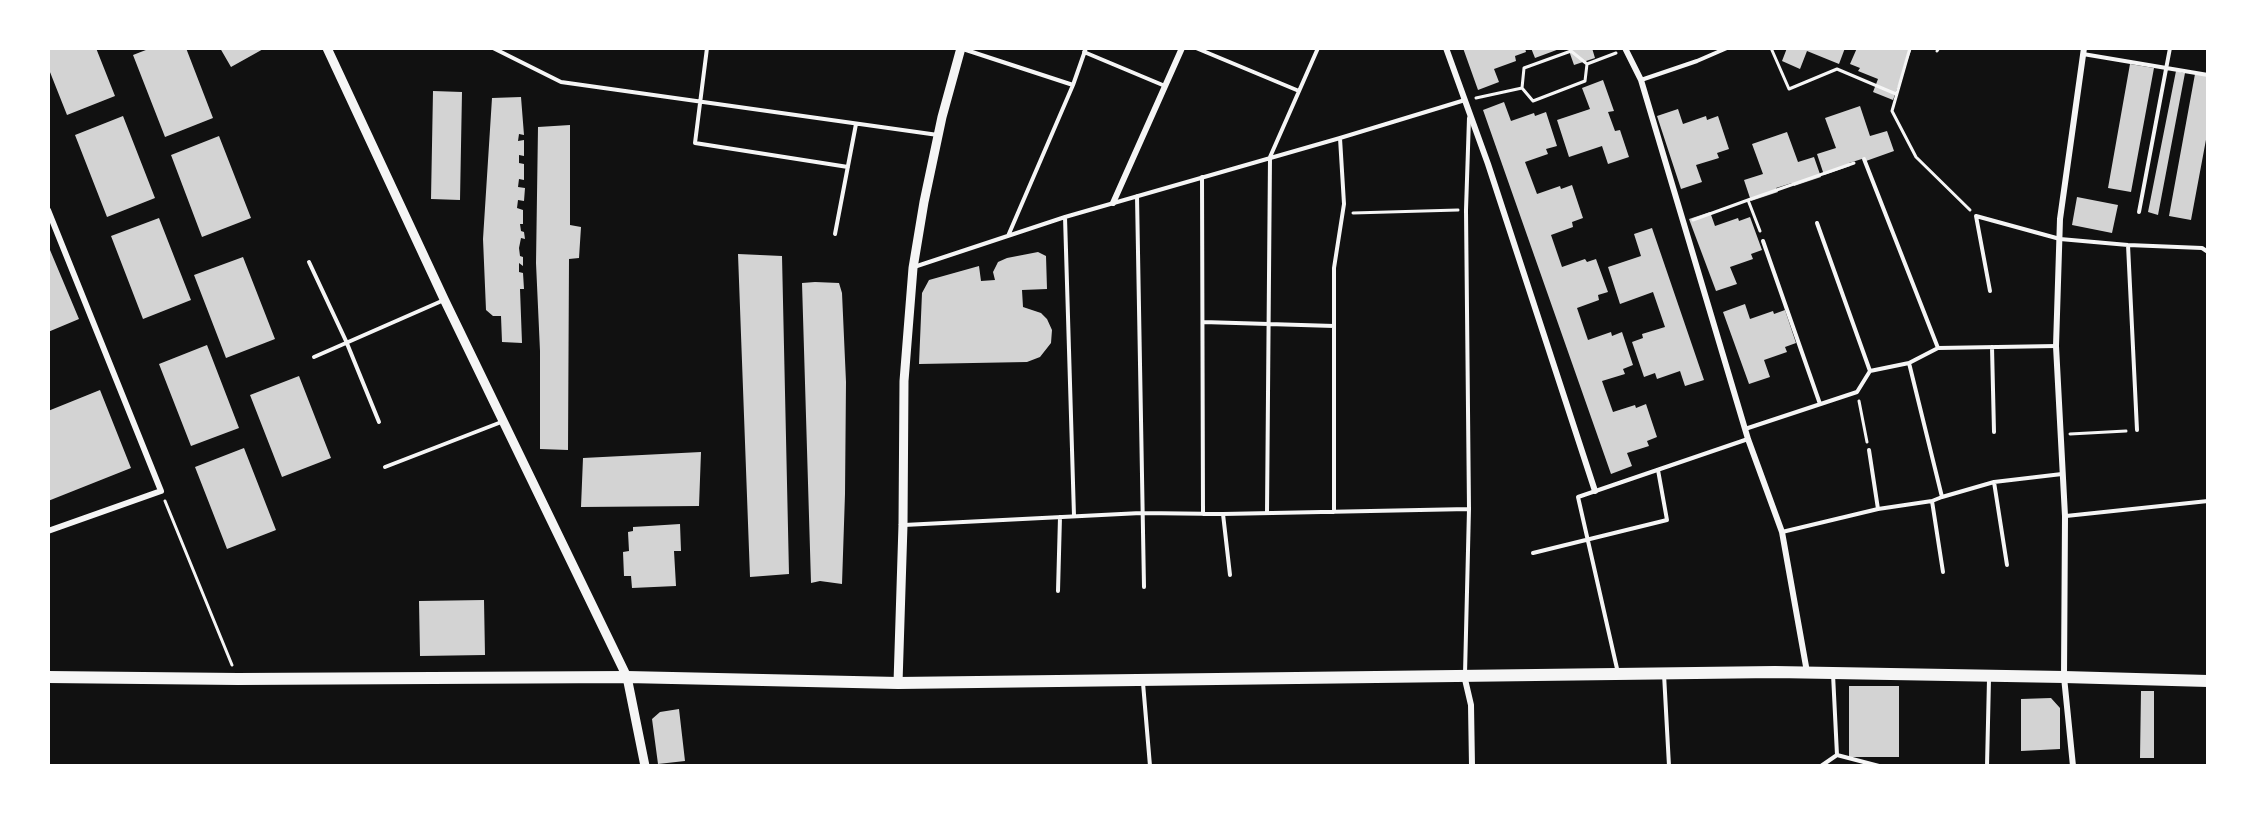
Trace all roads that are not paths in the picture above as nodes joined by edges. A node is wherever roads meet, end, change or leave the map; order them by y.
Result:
1 (327, 48) edge
2 (493, 48) edge
3 (707, 48) edge
4 (960, 48) edge
5 (1182, 48) edge
6 (1196, 48) edge
7 (1318, 48) edge
8 (1446, 48) edge
9 (1625, 48) edge
10 (1727, 48) edge
11 (2170, 48) edge
12 (1085, 50) edge
13 (2083, 51) edge
14 (2166, 69) junction
15 (2208, 75) edge
16 (1641, 80) junction
17 (1073, 85) junction
18 (1165, 86) junction
19 (1299, 91) junction
20 (1465, 100) junction
21 (700, 102) junction
22 (1470, 113) junction
23 (856, 124) junction
24 (939, 135) junction
25 (1340, 138) junction
26 (1270, 157) junction
27 (1864, 159) road end
28 (848, 167) junction
29 (1202, 177) junction
30 (1137, 196) junction
31 (1113, 203) junction
32 (48, 210) edge
33 (2139, 212) dead end
34 (1065, 217) junction
35 (1816, 223) dead end
36 (835, 234) dead end
37 (1008, 236) junction
38 (2060, 239) junction
39 (1763, 241) road end
40 (2128, 245) junction
41 (2208, 252) edge
42 (309, 262) dead end
43 (913, 267) junction
44 (1990, 291) dead end
45 (444, 299) junction
46 (1203, 322) junction
47 (1268, 323) junction
48 (1334, 327) junction
49 (346, 341) junction
50 (2056, 346) junction
51 (1992, 347) junction
52 (1938, 348) junction
53 (314, 357) dead end
54 (1909, 363) junction
55 (1870, 371) junction
56 (1820, 404) junction
57 (504, 421) junction
58 (379, 422) dead end
59 (1745, 429) junction
60 (2137, 430) road end
61 (1994, 432) dead end
62 (1748, 439) junction
63 (1869, 450) road end
64 (385, 467) dead end
65 (1658, 470) junction
66 (2062, 474) junction
67 (1994, 483) junction
68 (1595, 491) junction
69 (1942, 496) junction
70 (1932, 501) junction
71 (2208, 501) edge
72 (1470, 509) junction
73 (1878, 509) junction
74 (1334, 512) junction
75 (1141, 513) junction
76 (1266, 513) junction
77 (1203, 514) junction
78 (1223, 514) junction
79 (1074, 516) junction
80 (2065, 516) junction
81 (1060, 517) junction
82 (903, 525) junction
83 (48, 531) edge
84 (1782, 532) junction
85 (1589, 538) junction
86 (1533, 553) dead end
87 (2007, 565) dead end
88 (1944, 572) dead end
89 (1230, 575) dead end
90 (1144, 587) dead end
91 (1058, 591) dead end
92 (1808, 673) junction
93 (1833, 673) junction
94 (1618, 674) junction
95 (1664, 674) junction
96 (1464, 675) junction
97 (1989, 676) junction
98 (2064, 676) junction
99 (48, 677) edge
100 (627, 677) junction
101 (1143, 681) junction
102 (2208, 681) edge
103 (898, 682) junction
104 (1837, 755) junction
105 (645, 766) edge
106 (1149, 766) edge
107 (1472, 766) edge
108 (1669, 766) edge
109 (1821, 766) edge
110 (1879, 766) edge
111 (1987, 766) edge
112 (2073, 766) edge

1 - 45 street
2 - 21 lane
3 - 21 lane
4 - 17 lane
4 - 24 street
5 - 18 street
6 - 19 lane
7 - 19 lane
8 - 20 street
9 - 16 street
10 - 16 lane
11 - 14 lane
12 - 17 lane
12 - 18 lane
13 - 14 lane
13 - 38 street
14 - 15 lane
14 - 33 lane
16 - 59 street
17 - 37 lane
18 - 31 street
19 - 26 lane
20 - 22 street
20 - 25 lane
21 - 23 lane
21 - 28 lane
22 - 68 street
22 - 72 lane
23 - 24 lane
23 - 28 lane
24 - 43 street
25 - 26 lane
25 - 48 lane
26 - 29 lane
26 - 47 lane
27 - 52 lane
28 - 36 lane
29 - 30 lane
29 - 46 lane
30 - 31 lane
30 - 75 lane
31 - 34 lane
32 - 83 street
34 - 37 lane
34 - 79 lane
35 - 55 lane
37 - 43 lane
38 - 40 lane
38 - 44 lane
38 - 50 street
39 - 56 lane
40 - 41 lane
40 - 60 lane
42 - 49 lane
43 - 82 street
45 - 49 lane
45 - 57 street
46 - 47 lane
46 - 77 lane
47 - 48 lane
47 - 76 lane
48 - 74 lane
49 - 53 lane
49 - 58 lane
50 - 51 lane
50 - 66 street
51 - 52 lane
51 - 61 lane
52 - 54 lane
54 - 55 lane
54 - 69 lane
55 - 56 lane
56 - 59 lane
57 - 64 lane
57 - 100 street
59 - 62 street
62 - 65 lane
62 - 84 street
63 - 73 lane
65 - 68 lane
65 - 85 lane
66 - 67 lane
66 - 80 street
67 - 69 lane
67 - 87 lane
68 - 85 lane
69 - 70 lane
70 - 73 lane
70 - 88 lane
71 - 80 lane
72 - 74 lane
72 - 96 lane
73 - 84 lane
74 - 76 lane
75 - 77 lane
75 - 79 lane
75 - 90 lane
76 - 78 lane
77 - 78 lane
78 - 89 lane
79 - 81 lane
80 - 98 street
81 - 82 lane
81 - 91 lane
82 - 103 street
84 - 92 street
85 - 86 lane
85 - 94 lane
92 - 93 main road
92 - 95 main road
93 - 97 main road
93 - 104 lane
94 - 95 main road
94 - 96 main road
95 - 108 lane
96 - 101 main road
96 - 107 street
97 - 98 main road
97 - 111 lane
98 - 102 main road
98 - 112 street
99 - 100 main road
100 - 103 main road
100 - 105 street
101 - 103 main road
101 - 106 lane
104 - 109 lane
104 - 110 lane

